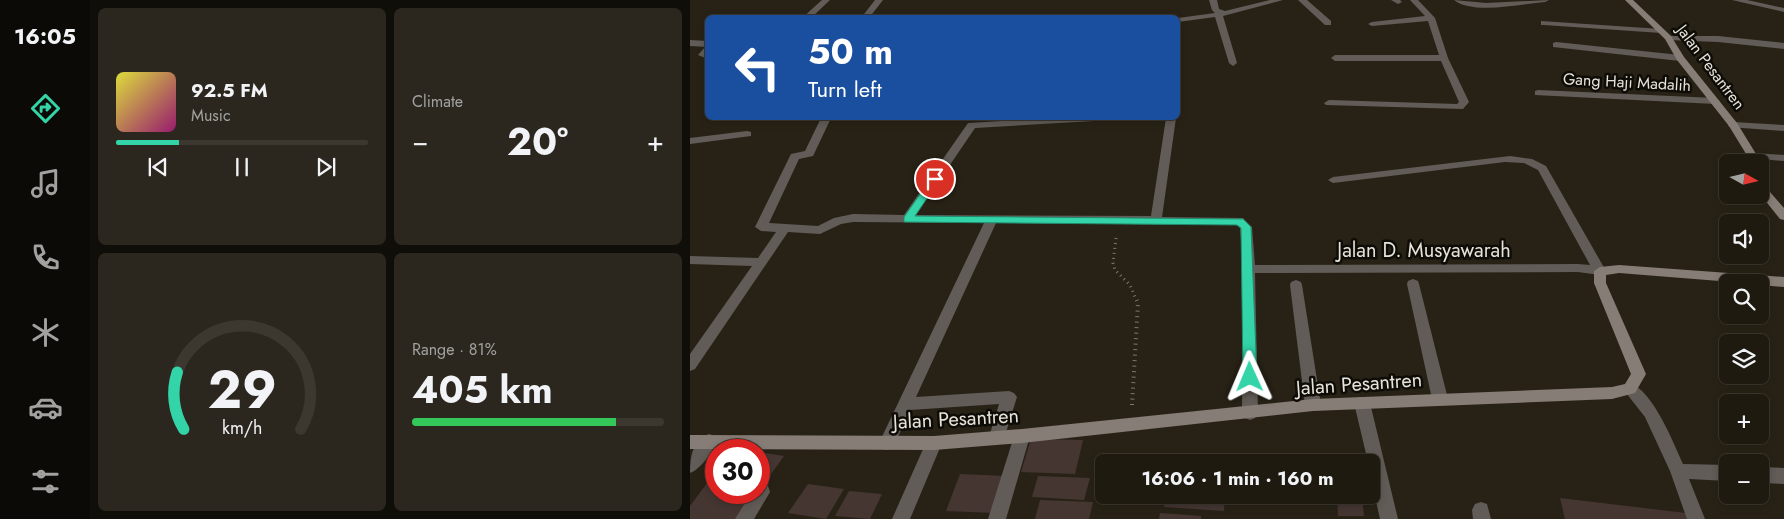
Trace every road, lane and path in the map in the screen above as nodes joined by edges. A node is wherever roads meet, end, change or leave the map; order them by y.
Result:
1 (826, 0) edge
2 (879, 0) edge
3 (1213, 0) edge
4 (1279, 0) edge
5 (1302, 0) edge
6 (1414, 0) edge
7 (1458, 0) edge
8 (1545, 0) edge
9 (1629, 0) edge
10 (1736, 0) edge
11 (1784, 10) edge
12 (1220, 13) junction
13 (809, 15) edge
14 (867, 15) edge
15 (1180, 17) edge
16 (1431, 18) junction
17 (1180, 20) edge
18 (1328, 23) dead end
19 (1544, 23) dead end
20 (1372, 24) dead end
21 (1665, 35) junction
22 (690, 43) edge
23 (705, 44) edge
24 (1556, 46) dead end
25 (1784, 46) edge
26 (1335, 58) dead end
27 (1444, 58) junction
28 (1680, 58) junction
29 (1234, 64) dead end
30 (1538, 93) dead end
31 (1715, 102) junction
32 (1329, 103) dead end
33 (825, 120) edge
34 (1053, 120) edge
35 (1171, 120) edge
36 (1732, 125) junction
37 (1784, 128) edge
38 (747, 134) dead end
39 (690, 142) edge
40 (1751, 154) edge
41 (1769, 158) edge
42 (1784, 158) edge
43 (1333, 180) dead end
44 (1769, 198) edge
45 (1784, 216) edge
46 (907, 219) junction
47 (991, 220) junction
48 (1118, 220) junction
49 (1156, 220) junction
50 (784, 229) junction
51 (690, 260) edge
52 (761, 262) junction
53 (1249, 269) junction
54 (1600, 271) junction
55 (1784, 282) edge
56 (1413, 284) dead end
57 (1296, 285) dead end
58 (690, 365) edge
59 (1630, 389) junction
60 (1440, 399) junction
61 (1362, 403) junction
62 (905, 404) junction
63 (1313, 405) junction
64 (1250, 413) junction
65 (1131, 424) junction
66 (1022, 436) junction
67 (998, 437) junction
68 (705, 441) edge
69 (690, 442) edge
70 (770, 442) edge
71 (887, 443) junction
72 (934, 443) junction
73 (705, 446) edge
74 (690, 466) edge
75 (1678, 471) junction
76 (1719, 473) edge
77 (1769, 475) edge
78 (1784, 476) edge
79 (754, 504) edge
80 (744, 519) edge
81 (901, 519) edge
82 (997, 519) edge
83 (1388, 519) edge
84 (1696, 519) edge

1 - 13 street
2 - 14 street
3 - 12 street
4 - 12 street
5 - 18 street
6 - 16 street
7 - 8 street
9 - 21 street, Jalan Pesantren
10 - 11 street
12 - 15 street
12 - 17 street
12 - 29 street
16 - 20 street
16 - 27 street
19 - 21 street
21 - 25 street
21 - 28 street, Jalan Pesantren
22 - 23 street
24 - 28 street
26 - 27 street
27 - 32 street
28 - 31 street, Jalan Pesantren
30 - 31 street, Gang Haji Madalih
31 - 36 street, Jalan Pesantren
33 - 50 street
34 - 46 street
35 - 49 street
36 - 37 street
36 - 40 street, Jalan Pesantren
38 - 39 street
41 - 42 street
43 - 54 street
44 - 45 street
46 - 47 street
46 - 50 street
47 - 48 street
47 - 62 street
48 - 49 street
48 - 65 path
49 - 53 street
50 - 52 street
51 - 52 street
52 - 58 street
53 - 54 street, Jalan D. Musyawarah
53 - 64 street
54 - 55 street
54 - 59 street
56 - 60 street
57 - 63 street
59 - 60 street, Jalan Pesantren
59 - 75 street
60 - 61 street, Jalan Pesantren
61 - 63 street, Jalan Pesantren
61 - 83 street
62 - 67 street
62 - 71 street
63 - 64 street, Jalan Pesantren
64 - 65 street, Jalan Pesantren
65 - 66 street, Jalan Pesantren
66 - 67 street, Jalan Pesantren
66 - 82 street
67 - 72 street, Jalan Pesantren
68 - 69 street, Jalan Pesantren
70 - 71 street, Jalan Pesantren
71 - 72 street, Jalan Pesantren
72 - 81 street
73 - 74 street
75 - 76 street
75 - 84 street
77 - 78 street
79 - 80 street

